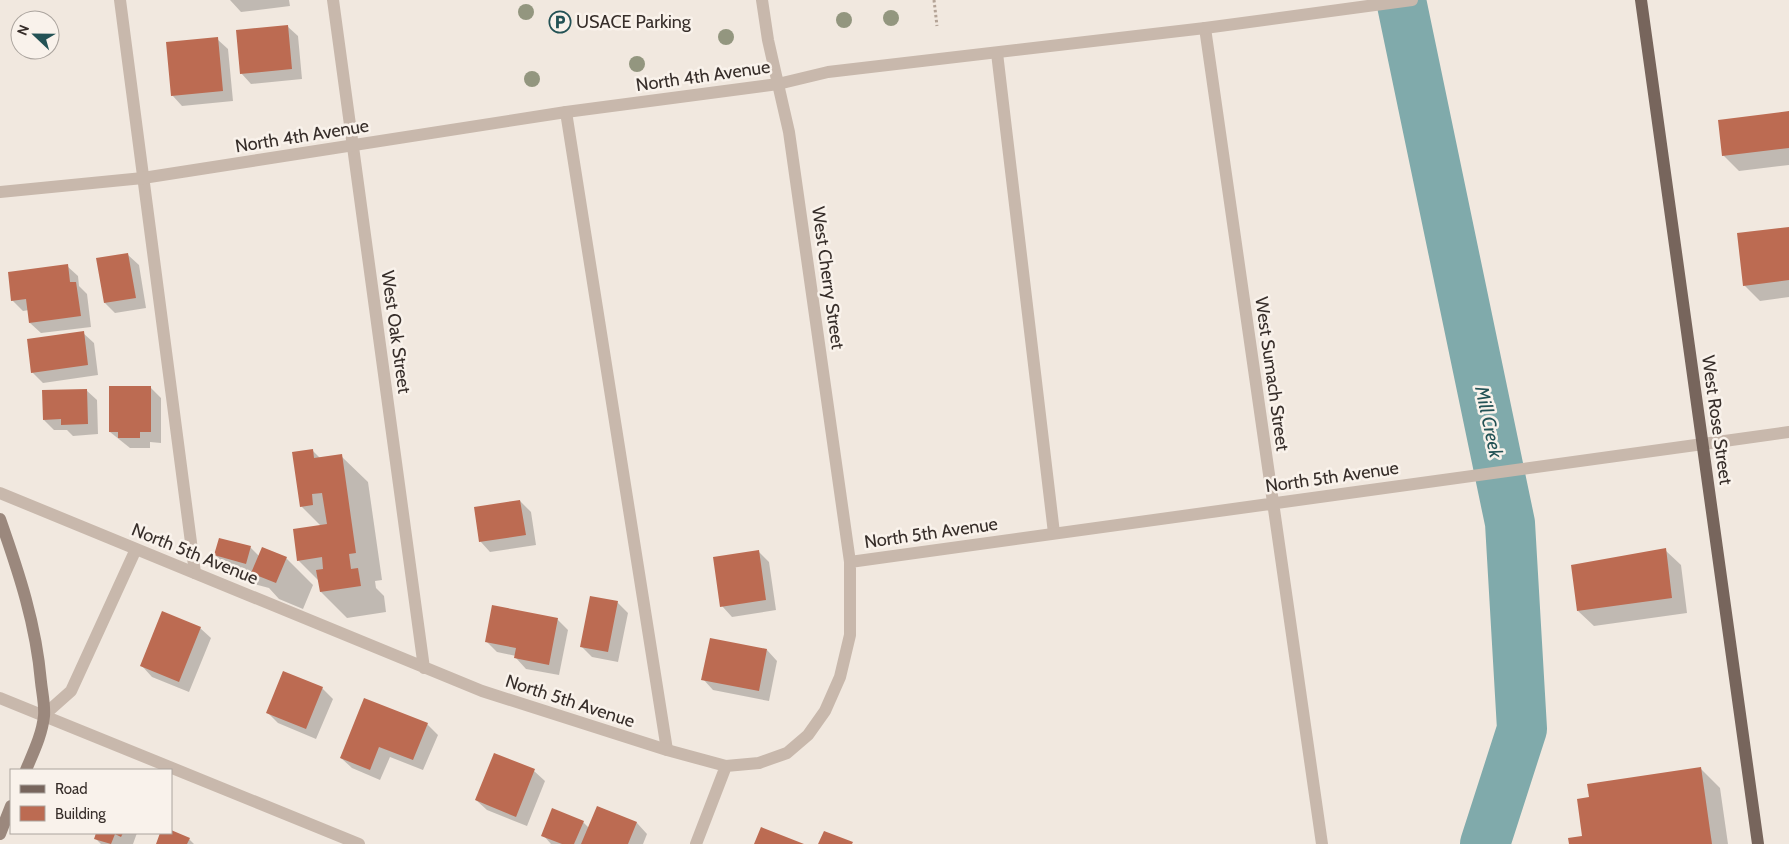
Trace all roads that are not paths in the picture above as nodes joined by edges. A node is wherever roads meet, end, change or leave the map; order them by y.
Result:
1 (120, 0) edge
2 (333, 0) edge
3 (762, 0) edge
4 (1412, 0) edge
5 (1641, 0) edge
6 (1206, 28) junction
7 (997, 53) junction
8 (778, 84) junction
9 (566, 112) junction
10 (353, 146) junction
11 (142, 178) junction
12 (0, 192) edge
13 (1789, 432) edge
14 (1703, 444) junction
15 (0, 492) edge
16 (1273, 503) junction
17 (0, 519) edge
18 (1054, 533) junction
19 (136, 549) junction
20 (850, 562) junction
21 (195, 574) junction
22 (424, 668) junction
23 (0, 698) edge
24 (44, 716) junction
25 (667, 750) junction
26 (726, 766) junction
27 (26, 769) edge
28 (10, 809) edge
29 (0, 834) edge
30 (359, 844) edge
31 (696, 844) edge
32 (1322, 844) edge
33 (1758, 844) edge

1 - 11 street
2 - 10 street, West Oak Street
3 - 8 street, West Cherry Street
4 - 6 street, North 4th Avenue
5 - 14 main road, West Rose Street
6 - 7 street, North 4th Avenue
6 - 16 street, West Sumach Street
7 - 8 street, North 4th Avenue
7 - 18 street
8 - 9 street, North 4th Avenue
8 - 20 street, West Cherry Street
9 - 10 street, North 4th Avenue
9 - 25 street
10 - 11 street, North 4th Avenue
10 - 22 street, West Oak Street
11 - 12 street, North 4th Avenue
11 - 21 street
13 - 14 street, North 5th Avenue
14 - 16 street, North 5th Avenue
14 - 33 main road, West Rose Street
15 - 19 street, North 5th Avenue
16 - 18 street, North 5th Avenue
16 - 32 street, West Sumach Street
17 - 24 main road
18 - 20 street, North 5th Avenue
19 - 21 street, North 5th Avenue
19 - 24 street
20 - 26 street, North 5th Avenue
21 - 22 street, North 5th Avenue
22 - 25 street, North 5th Avenue
23 - 24 street
24 - 27 main road
24 - 30 street
25 - 26 street, North 5th Avenue
26 - 31 street
28 - 29 main road

